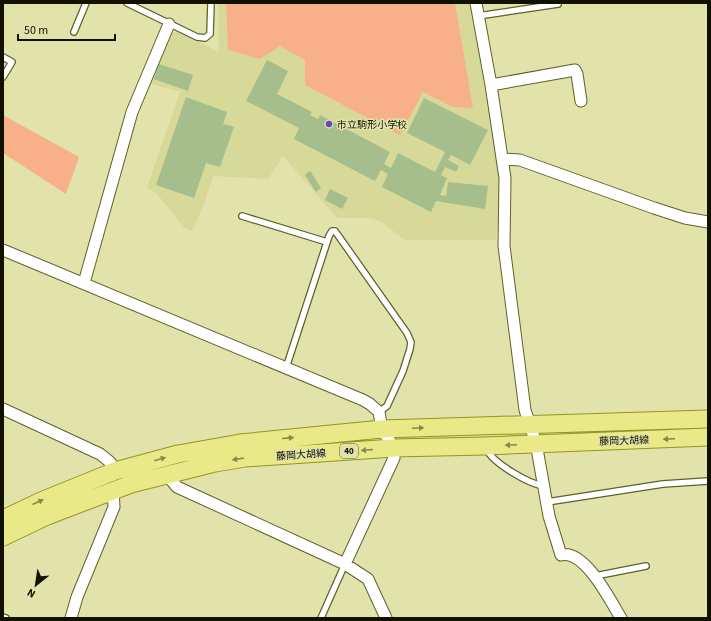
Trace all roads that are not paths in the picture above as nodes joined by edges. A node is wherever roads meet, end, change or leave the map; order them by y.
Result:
1 (86, 3) edge
2 (127, 3) edge
3 (211, 3) edge
4 (476, 3) edge
5 (558, 4) edge
6 (478, 16) junction
7 (169, 24) junction
8 (74, 32) dead end
9 (3, 57) edge
10 (3, 77) edge
11 (491, 85) junction
12 (581, 101) dead end
13 (502, 159) junction
14 (242, 216) dead end
15 (708, 222) edge
16 (327, 242) junction
17 (3, 250) edge
18 (84, 282) junction
19 (286, 368) junction
20 (3, 409) edge
21 (379, 412) junction
22 (708, 419) edge
23 (528, 424) junction
24 (382, 429) junction
25 (708, 437) edge
26 (536, 443) junction
27 (485, 446) junction
28 (394, 448) junction
29 (115, 471) junction
30 (166, 474) junction
31 (708, 480) edge
32 (544, 486) junction
33 (113, 490) junction
34 (547, 502) junction
35 (3, 519) edge
36 (3, 537) edge
37 (346, 564) junction
38 (646, 566) dead end
39 (595, 576) junction
40 (3, 617) edge
41 (6, 618) edge
42 (71, 618) edge
43 (321, 618) edge
44 (386, 618) edge
45 (620, 618) edge

1 - 8 lane
2 - 7 lane
3 - 7 lane
4 - 6 street
5 - 6 lane
6 - 11 street
7 - 18 street
9 - 10 lane
11 - 12 street
11 - 13 street
13 - 15 street
13 - 23 street
14 - 16 lane
16 - 19 lane
16 - 21 lane
17 - 18 street
18 - 19 street
19 - 21 street
20 - 29 street
21 - 24 street
22 - 23 main road, 藤岡大胡線 / 40
24 -> 23 main road, 藤岡大胡線 / 40
23 - 26 street
24 - 28 street
29 -> 24 main road, 藤岡大胡線 / 40
25 -> 26 main road, 藤岡大胡線 / 40
26 -> 27 main road, 藤岡大胡線 / 40
26 - 32 street
27 - 28 main road, 藤岡大胡線 / 40
27 - 32 lane
28 -> 30 main road, 藤岡大胡線 / 40
28 - 37 street
35 -> 29 main road, 藤岡大胡線 / 40
30 - 33 main road, 藤岡大胡線 / 40
30 - 37 street
31 - 34 lane
32 - 34 street
33 - 36 main road, 藤岡大胡線 / 40
33 - 42 street
34 - 39 street
37 - 43 lane
37 - 44 street
38 - 39 lane
39 - 45 street
40 - 41 lane

